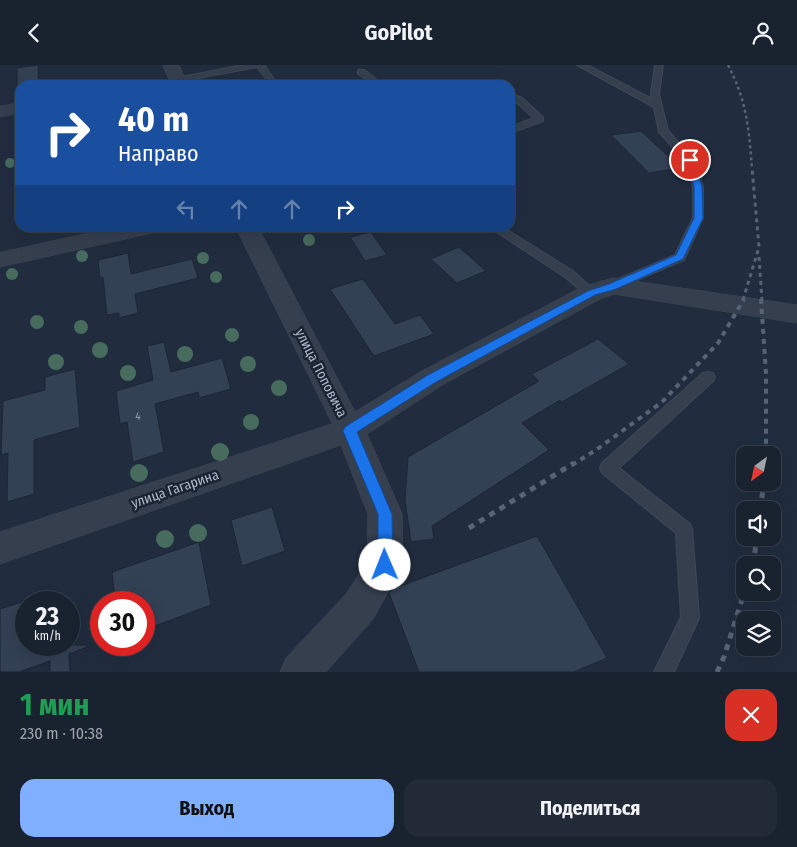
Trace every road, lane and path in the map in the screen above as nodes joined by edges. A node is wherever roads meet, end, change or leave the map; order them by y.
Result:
1 (255, 65) edge
2 (260, 65) edge
3 (581, 65) edge
4 (659, 65) edge
5 (361, 73) dead end
6 (175, 80) edge
7 (269, 80) edge
8 (372, 80) edge
9 (515, 98) edge
10 (658, 106) junction
11 (15, 109) edge
12 (0, 111) edge
13 (515, 128) edge
14 (125, 232) edge
15 (250, 232) edge
16 (502, 232) edge
17 (0, 259) edge
18 (602, 290) junction
19 (797, 314) edge
20 (708, 377) dead end
21 (350, 431) junction
22 (0, 548) edge
23 (300, 672) edge
24 (664, 672) edge

1 - 6 lane
2 - 7 lane
3 - 10 lane
4 - 10 lane
5 - 8 lane
9 - 13 lane
10 - 18 lane
11 - 12 street
14 - 17 street
15 - 21 street, улица Поповича
16 - 18 lane
18 - 19 street
18 - 21 street, улица Гагарина
20 - 24 lane
21 - 22 street, улица Гагарина
21 - 23 street, улица Поповича

